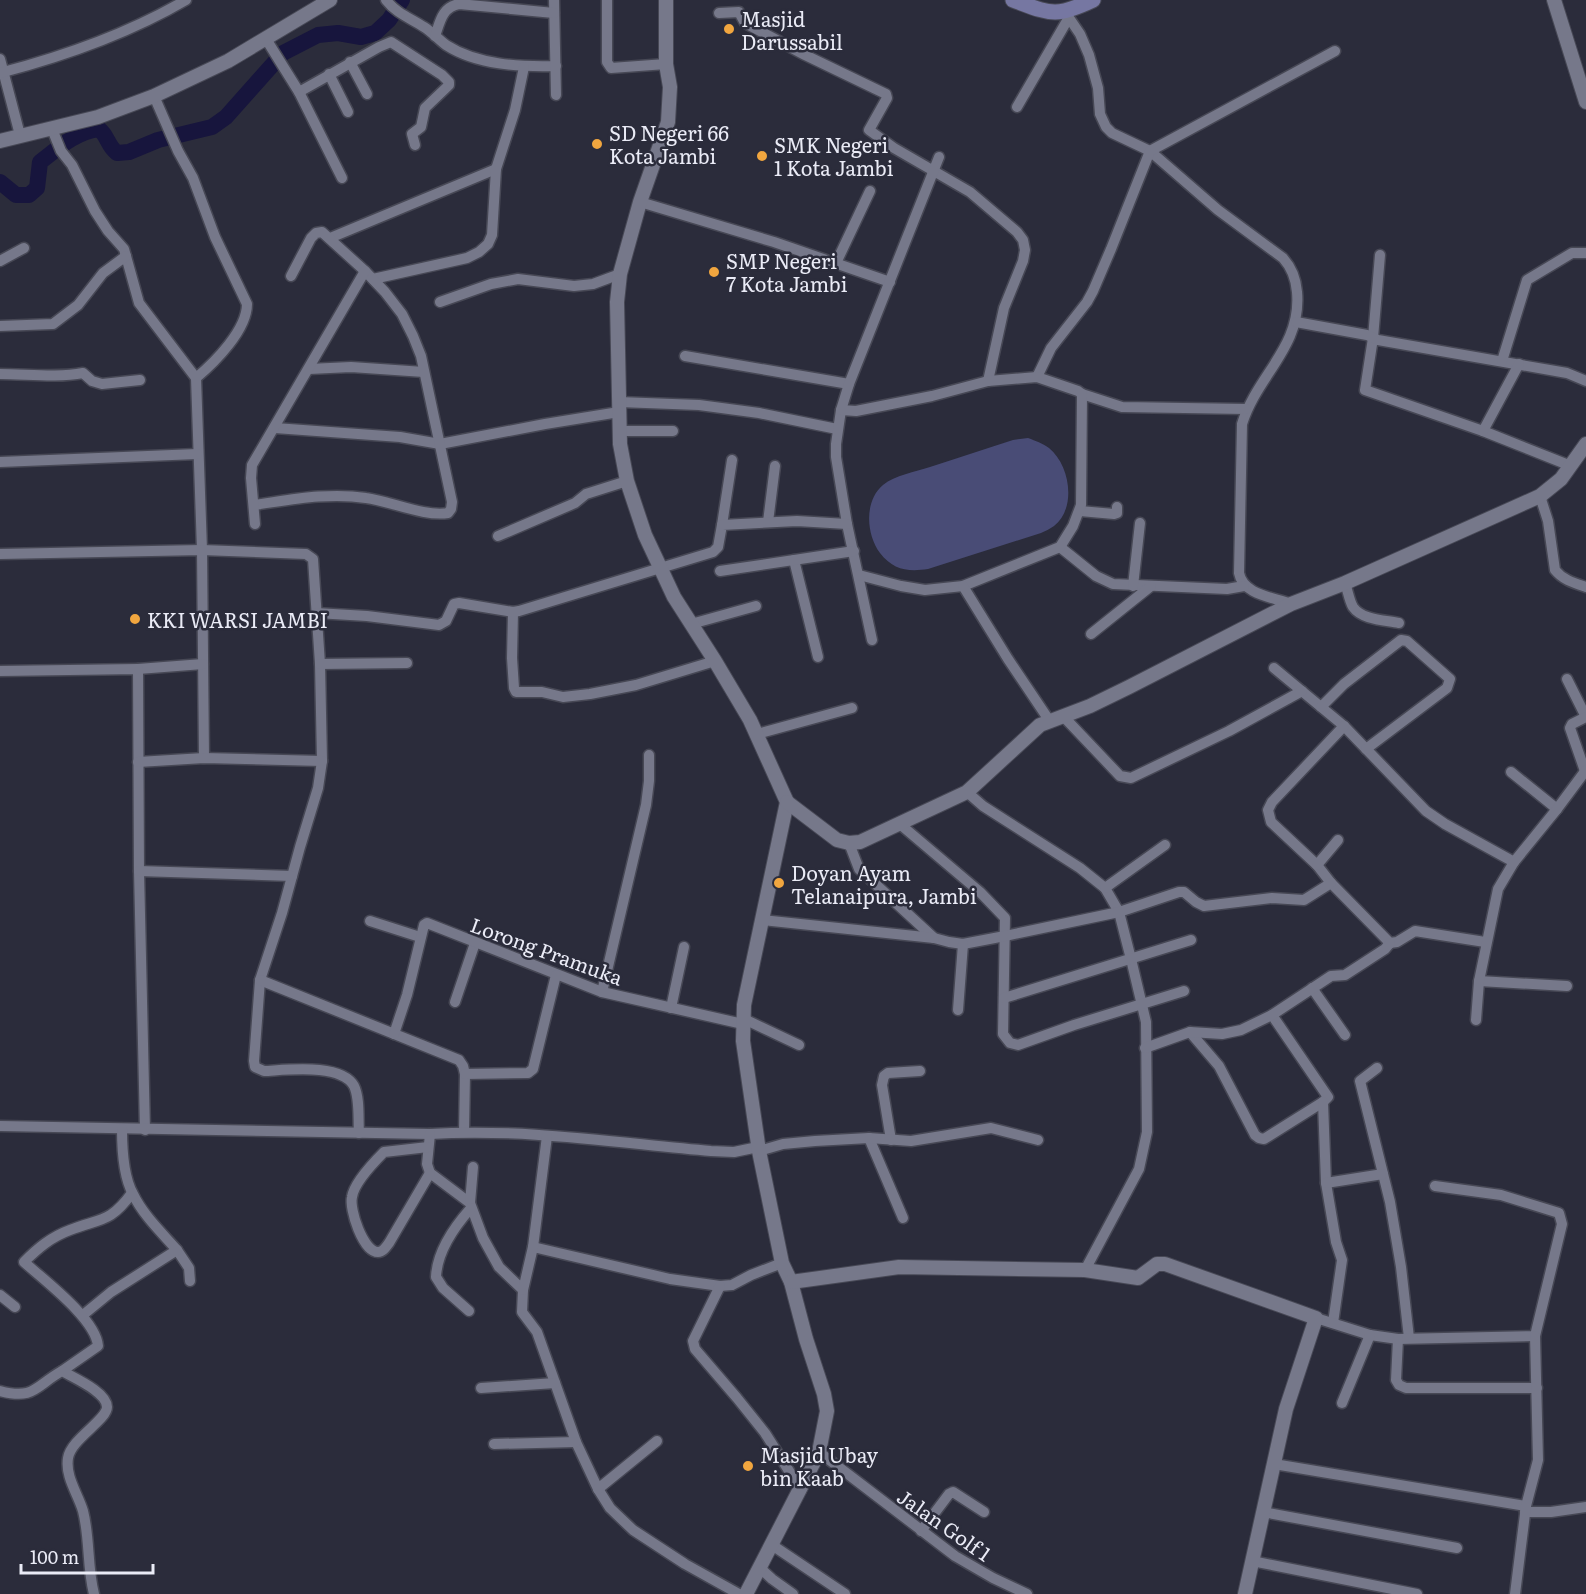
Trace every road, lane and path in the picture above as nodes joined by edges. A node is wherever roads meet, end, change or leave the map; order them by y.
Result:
1 (186, 0) edge
2 (330, 0) edge
3 (554, 0) edge
4 (607, 0) edge
5 (666, 0) edge
6 (1013, 0) edge
7 (1093, 0) edge
8 (1554, 0) edge
9 (387, 2) edge
10 (1042, 5) edge
11 (1069, 10) edge
12 (554, 13) junction
13 (719, 13) dead end
14 (435, 36) junction
15 (269, 44) junction
16 (1335, 51) dead end
17 (0, 59) edge
18 (350, 62) junction
19 (666, 64) junction
20 (524, 66) junction
21 (556, 66) junction
22 (2, 72) edge
23 (329, 74) junction
24 (298, 92) junction
25 (367, 94) dead end
26 (556, 95) dead end
27 (154, 96) junction
28 (1586, 102) edge
29 (1017, 107) dead end
30 (348, 112) dead end
31 (52, 129) junction
32 (20, 135) junction
33 (0, 141) edge
34 (415, 145) dead end
35 (1150, 151) junction
36 (939, 157) dead end
37 (496, 169) junction
38 (933, 171) junction
39 (342, 178) dead end
40 (870, 191) dead end
41 (640, 202) junction
42 (330, 238) junction
43 (24, 248) dead end
44 (1586, 253) edge
45 (1380, 255) dead end
46 (126, 256) junction
47 (0, 261) edge
48 (836, 264) junction
49 (620, 274) junction
50 (369, 275) junction
51 (291, 276) dead end
52 (890, 282) junction
53 (440, 302) dead end
54 (1296, 322) junction
55 (0, 326) edge
56 (1373, 338) junction
57 (685, 356) dead end
58 (1502, 361) junction
59 (1519, 364) junction
60 (309, 369) junction
61 (424, 372) junction
62 (0, 374) edge
63 (1037, 377) junction
64 (196, 378) junction
65 (140, 381) dead end
66 (988, 381) junction
67 (1586, 381) edge
68 (849, 384) junction
69 (1082, 394) junction
70 (619, 407) junction
71 (1246, 409) junction
72 (841, 410) junction
73 (275, 428) junction
74 (837, 429) junction
75 (620, 431) junction
76 (673, 431) dead end
77 (1483, 431) junction
78 (440, 444) junction
79 (1586, 444) edge
80 (197, 454) junction
81 (732, 460) dead end
82 (0, 462) edge
83 (775, 466) dead end
84 (1571, 466) junction
85 (627, 481) junction
86 (1540, 496) junction
87 (254, 505) junction
88 (1117, 507) dead end
89 (1080, 511) junction
90 (768, 522) junction
91 (1140, 523) dead end
92 (255, 524) dead end
93 (847, 524) junction
94 (722, 525) junction
95 (498, 536) dead end
96 (1060, 547) junction
97 (202, 550) junction
98 (854, 551) junction
99 (0, 554) edge
100 (794, 561) junction
101 (660, 567) junction
102 (720, 571) dead end
103 (859, 575) junction
104 (1346, 583) junction
105 (963, 585) junction
106 (1133, 586) junction
107 (1151, 586) junction
108 (1244, 586) junction
109 (1586, 587) edge
110 (1291, 604) junction
111 (756, 606) dead end
112 (513, 612) junction
113 (316, 613) junction
114 (1399, 623) dead end
115 (691, 624) junction
116 (1091, 634) dead end
117 (872, 640) dead end
118 (818, 657) dead end
119 (715, 660) junction
120 (406, 663) dead end
121 (203, 664) junction
122 (320, 664) junction
123 (1274, 668) dead end
124 (138, 669) junction
125 (0, 671) edge
126 (1567, 679) dead end
127 (1302, 691) junction
128 (1321, 707) junction
129 (852, 708) dead end
130 (1586, 717) edge
131 (1056, 718) junction
132 (1344, 726) junction
133 (757, 734) junction
134 (1366, 749) junction
135 (649, 755) dead end
136 (204, 759) junction
137 (322, 761) junction
138 (138, 762) junction
139 (1585, 770) edge
140 (1511, 772) dead end
141 (967, 792) junction
142 (787, 802) junction
143 (1557, 809) junction
144 (901, 825) junction
145 (1338, 840) dead end
146 (849, 843) junction
147 (1165, 845) dead end
148 (1514, 862) junction
149 (1317, 865) junction
150 (139, 871) junction
151 (292, 876) junction
152 (1331, 883) junction
153 (1105, 888) junction
154 (1119, 912) junction
155 (762, 920) junction
156 (370, 921) dead end
157 (1005, 936) junction
158 (420, 937) junction
159 (934, 938) junction
160 (1191, 940) dead end
161 (1485, 942) junction
162 (475, 943) junction
163 (1390, 943) junction
164 (963, 944) junction
165 (684, 947) dead end
166 (1131, 959) junction
167 (556, 975) junction
168 (260, 980) junction
169 (1479, 981) junction
170 (1568, 986) dead end
171 (1312, 988) junction
172 (1184, 991) dead end
173 (602, 992) junction
174 (1004, 998) junction
175 (455, 1002) dead end
176 (1142, 1005) junction
177 (671, 1008) junction
178 (958, 1010) dead end
179 (1272, 1015) junction
180 (1476, 1020) dead end
181 (742, 1021) junction
182 (1190, 1032) junction
183 (394, 1034) junction
184 (1346, 1035) dead end
185 (800, 1045) dead end
186 (1145, 1048) junction
187 (1377, 1068) dead end
188 (920, 1071) dead end
189 (465, 1074) junction
190 (1323, 1102) junction
191 (0, 1126) edge
192 (123, 1129) junction
193 (145, 1130) junction
194 (464, 1132) junction
195 (359, 1133) junction
196 (430, 1134) junction
197 (547, 1136) junction
198 (869, 1138) junction
199 (891, 1140) junction
200 (1038, 1140) dead end
201 (428, 1147) junction
202 (758, 1149) junction
203 (473, 1167) dead end
204 (430, 1173) junction
205 (1383, 1174) junction
206 (1326, 1183) junction
207 (1435, 1186) dead end
208 (132, 1194) junction
209 (470, 1206) junction
210 (903, 1218) dead end
211 (533, 1247) junction
212 (177, 1250) junction
213 (782, 1263) junction
214 (1085, 1269) junction
215 (190, 1281) dead end
216 (791, 1282) junction
217 (720, 1286) junction
218 (523, 1290) junction
219 (0, 1295) edge
220 (15, 1307) dead end
221 (470, 1311) dead end
222 (83, 1315) junction
223 (1316, 1318) junction
224 (1333, 1323) junction
225 (1370, 1335) junction
226 (1535, 1336) junction
227 (1403, 1338) junction
228 (62, 1371) junction
229 (555, 1383) junction
230 (481, 1388) dead end
231 (1537, 1388) junction
232 (0, 1391) edge
233 (1342, 1403) dead end
234 (657, 1441) dead end
235 (576, 1442) junction
236 (494, 1444) dead end
237 (819, 1452) junction
238 (1274, 1464) junction
239 (598, 1489) junction
240 (801, 1490) junction
241 (1586, 1507) edge
242 (1526, 1509) junction
243 (984, 1512) dead end
244 (1263, 1512) junction
245 (921, 1531) junction
246 (772, 1545) junction
247 (1457, 1548) dead end
248 (1252, 1561) junction
249 (760, 1568) junction
250 (94, 1594) edge
251 (739, 1594) edge
252 (746, 1594) edge
253 (793, 1594) edge
254 (845, 1594) edge
255 (1027, 1594) edge
256 (1245, 1594) edge
257 (1418, 1594) edge
258 (1515, 1594) edge

1 - 22 street
2 - 15 street
3 - 12 street
4 - 19 street
5 - 19 street
6 - 10 main road
7 - 11 main road
8 - 28 street
9 - 14 street
10 - 11 main road
11 - 29 street
11 - 35 street
12 - 14 street
12 - 21 street
13 - 38 street
14 - 20 street
15 - 24 street
15 - 27 street
16 - 35 street
17 - 22 street
18 - 23 street
18 - 25 street
18 - 34 street
19 - 41 street
20 - 21 street
20 - 37 street
21 - 26 street
22 - 32 street
23 - 24 street
23 - 30 street
24 - 39 street
27 - 31 street
27 - 64 street
31 - 32 street
31 - 46 street
32 - 33 street
35 - 54 street
35 - 63 street
36 - 38 street
37 - 42 street
37 - 50 street
38 - 52 street
38 - 66 street
40 - 48 street
41 - 48 street
41 - 49 street
42 - 50 street
42 - 51 street
43 - 47 street
44 - 58 street
45 - 56 street
46 - 55 street
46 - 64 street
48 - 52 street
49 - 53 street
49 - 70 street
50 - 60 street
50 - 61 street
52 - 68 street
54 - 56 street
54 - 71 street
56 - 58 street
56 - 77 street
57 - 68 street
58 - 59 street
59 - 67 street
59 - 77 street
60 - 61 street
60 - 73 street
61 - 78 street
62 - 65 street
63 - 66 street
63 - 69 street
64 - 80 street
66 - 72 street
68 - 72 street
69 - 71 street
69 - 89 street
70 - 74 street
70 - 75 street
70 - 78 street
71 - 108 street
72 - 74 street
73 - 78 street
73 - 87 street
74 - 93 street
75 - 76 street
75 - 85 street
77 - 84 street
78 - 87 street
79 - 84 street
80 - 82 street
80 - 97 street
81 - 94 street
83 - 90 street
84 - 86 street
85 - 95 street
85 - 101 street
86 - 104 street
86 - 109 street
87 - 92 street
88 - 89 street
89 - 96 street
90 - 93 street
90 - 94 street
91 - 106 street
93 - 98 street
94 - 101 street
96 - 105 street
96 - 106 street
97 - 99 street
97 - 113 street
97 - 121 street
98 - 100 street
98 - 103 street
100 - 102 street
100 - 118 street
101 - 112 street
101 - 115 street
103 - 105 street
103 - 117 street
104 - 110 street
104 - 114 street
105 - 131 street
106 - 107 street
107 - 108 street
107 - 116 street
108 - 110 street
110 - 131 street
111 - 115 street
112 - 113 street
112 - 119 street
113 - 122 street
115 - 119 street
119 - 133 street
120 - 122 street
121 - 124 street
121 - 136 street
122 - 137 street
123 - 127 street
124 - 125 street
124 - 138 street
126 - 130 street
127 - 128 street
127 - 131 street
128 - 132 street
128 - 134 street
129 - 133 street
130 - 139 street
131 - 141 street
132 - 134 street
132 - 149 street
133 - 142 street
134 - 148 street
135 - 173 street
136 - 137 street
136 - 138 street
137 - 151 street
138 - 150 street
139 - 143 street
140 - 143 street
141 - 144 street
141 - 153 street
142 - 146 street
142 - 155 street
143 - 148 street
144 - 146 street
144 - 157 street
145 - 149 street
146 - 159 street
147 - 153 street
148 - 161 street
149 - 152 street
150 - 151 street
150 - 193 street
151 - 168 street
152 - 154 street
152 - 163 street
153 - 154 street
154 - 157 street
154 - 166 street
155 - 159 street
155 - 181 street
156 - 158 street
157 - 164 street
157 - 174 street
158 - 162 street, Lorong Pramuka
158 - 183 street
159 - 164 street
160 - 166 street
161 - 163 street
161 - 169 street
162 - 167 street, Lorong Pramuka
162 - 175 street
163 - 171 street
164 - 178 street
165 - 177 street
166 - 174 street
166 - 176 street
167 - 173 street, Lorong Pramuka
167 - 189 street
168 - 183 street
168 - 195 street
169 - 170 street
169 - 180 street
171 - 179 street
171 - 184 street
172 - 176 street
173 - 177 street, Lorong Pramuka
174 - 176 street
176 - 186 street
177 - 181 street, Lorong Pramuka
179 - 182 street
179 - 190 street
181 - 185 street, Lorong Pramuka
181 - 202 street
182 - 186 street
182 - 190 street
183 - 189 street
186 - 214 street
187 - 205 street
188 - 199 street
189 - 194 street
190 - 206 street
191 - 192 street
192 - 193 street
192 - 208 street
193 - 195 street
194 - 196 street
194 - 197 street
195 - 196 street
196 - 201 street
197 - 202 street
197 - 211 street
198 - 199 street
198 - 202 street
198 - 210 street
199 - 200 street
201 - 204 street
201 - 204 street
202 - 213 street
203 - 209 street
204 - 209 street
205 - 206 street
205 - 227 street
206 - 224 street
207 - 226 street
208 - 212 street
208 - 222 street
209 - 218 street
209 - 221 street
211 - 217 street
211 - 218 street
212 - 215 street
212 - 222 street
213 - 216 street
213 - 217 street
214 - 216 street
214 - 223 street
216 - 237 street
217 - 240 street
218 - 229 street
219 - 220 street
222 - 228 street
223 - 224 street
223 - 238 street
224 - 225 street
225 - 227 street
225 - 233 street
226 - 227 street
226 - 231 street
227 - 231 street
228 - 232 street
228 - 250 street
229 - 230 street
229 - 235 street
231 - 242 street
234 - 239 street
235 - 236 street
235 - 239 street
237 - 240 street
237 - 245 street, Jalan Golf 1
238 - 242 street
238 - 244 street
239 - 251 street
240 - 246 street
241 - 242 street
242 - 258 street
243 - 245 street
244 - 247 street
244 - 248 street
245 - 255 street, Jalan Golf 1
246 - 249 street
246 - 254 street
248 - 256 street
248 - 257 street
249 - 252 street
249 - 253 street

